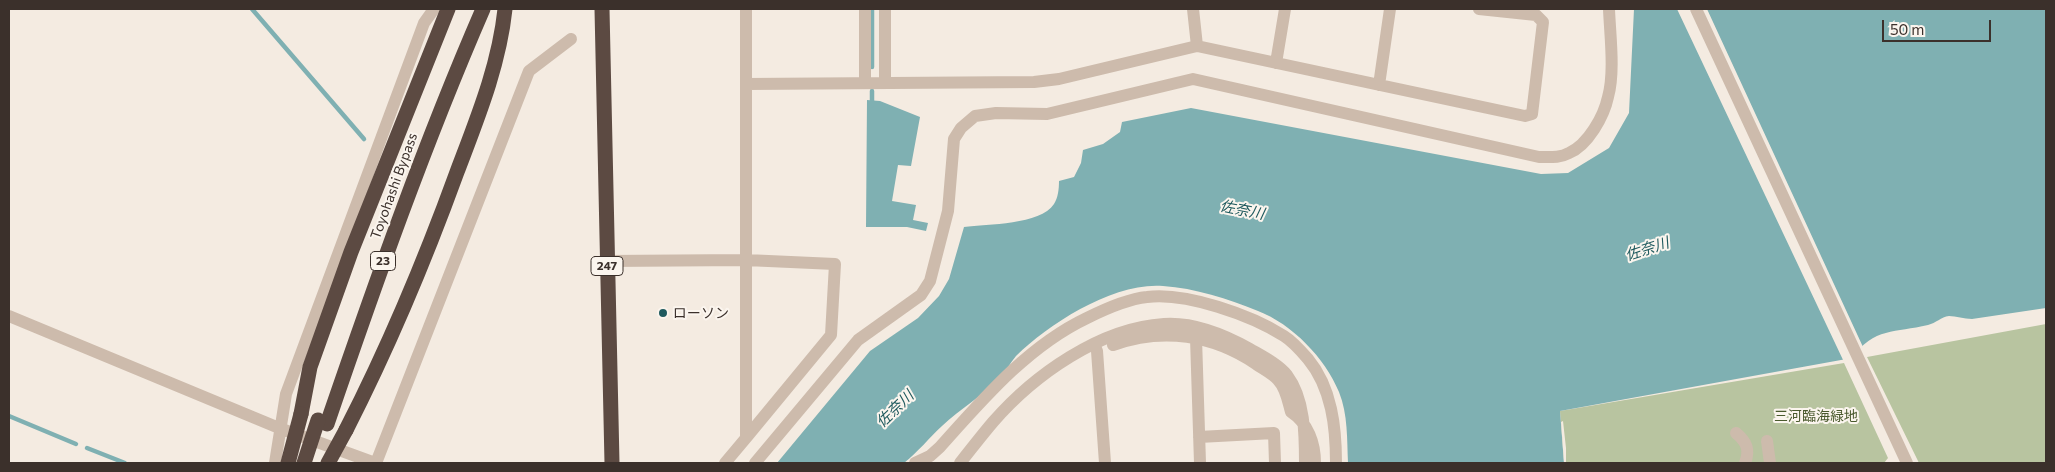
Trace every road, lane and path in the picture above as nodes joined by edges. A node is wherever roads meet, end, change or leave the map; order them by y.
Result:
1 (434, 9) edge
2 (448, 9) edge
3 (473, 9) edge
4 (483, 9) edge
5 (505, 9) edge
6 (604, 9) edge
7 (746, 9) edge
8 (865, 9) edge
9 (885, 9) edge
10 (1193, 9) edge
11 (1285, 9) edge
12 (1390, 9) edge
13 (1479, 9) edge
14 (1604, 9) edge
15 (1609, 9) edge
16 (1696, 9) edge
17 (571, 39) dead end
18 (1197, 46) junction
19 (1276, 63) junction
20 (1610, 70) junction
21 (865, 83) junction
22 (885, 83) junction
23 (746, 84) junction
24 (1379, 85) junction
25 (440, 97) junction
26 (746, 260) junction
27 (607, 261) junction
28 (9, 316) edge
29 (1196, 338) junction
30 (1095, 348) junction
31 (1303, 420) junction
32 (323, 422) junction
33 (279, 428) junction
34 (1736, 433) dead end
35 (1199, 437) junction
36 (746, 438) junction
37 (1767, 441) dead end
38 (927, 460) edge
39 (1906, 460) edge
40 (275, 463) edge
41 (288, 463) edge
42 (304, 463) edge
43 (313, 463) edge
44 (328, 463) edge
45 (375, 463) edge
46 (612, 463) edge
47 (725, 463) edge
48 (755, 463) edge
49 (915, 463) edge
50 (960, 463) edge
51 (1105, 463) edge
52 (1200, 463) edge
53 (1276, 463) edge
54 (1305, 463) edge
55 (1315, 463) edge
56 (1336, 463) edge
57 (1745, 463) edge
58 (1770, 463) edge

1 - 33 street
2 - 41 highway, bridge
3 - 25 highway, Toyohashi Bypass / 23
4 - 25 highway, Toyohashi Bypass / 23
5 - 44 highway, bridge
6 - 27 highway, 247
7 - 23 street
8 - 21 street
9 - 22 street
10 - 18 street
11 - 19 street
12 - 24 street
13 - 24 street
14 - 20 street
15 - 20 street
16 - 39 street
17 - 45 street
18 - 19 street
18 - 22 street
19 - 24 street
20 - 48 street
21 - 22 street
21 - 23 street
23 - 26 street
25 - 32 highway, Toyohashi Bypass / 23
26 - 27 street
26 - 36 street
26 - 36 street
27 - 46 highway, 247
28 - 33 street
29 - 30 street
29 - 31 street
29 - 35 street
30 - 31 street
30 - 50 street
30 - 51 street
31 - 54 street
31 - 55 street
32 - 42 highway, Toyohashi Bypass / 23, bridge
32 - 43 highway, Toyohashi Bypass / 23
33 - 40 street
33 - 45 street
34 - 57 street
35 - 52 street
35 - 53 street
36 - 47 street
37 - 58 street
38 - 49 street
38 - 56 street

